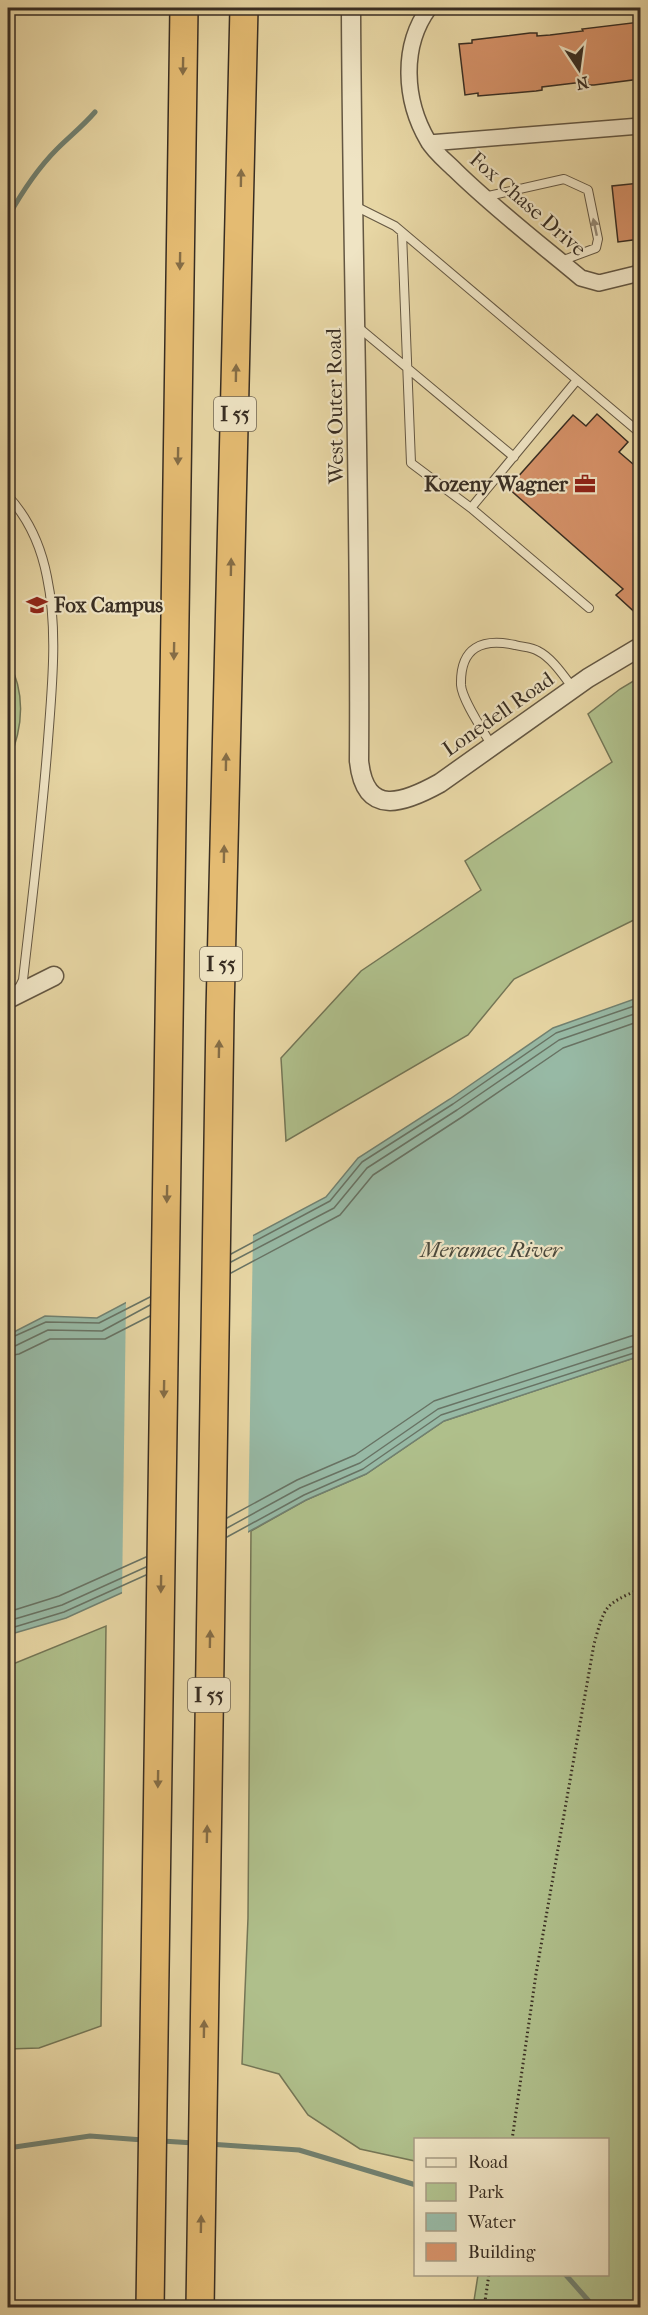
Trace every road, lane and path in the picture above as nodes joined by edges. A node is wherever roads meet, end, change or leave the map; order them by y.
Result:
1 (184, 8) edge
2 (244, 8) edge
3 (351, 8) edge
4 (429, 8) edge
5 (640, 126) edge
6 (429, 143) junction
7 (484, 197) junction
8 (352, 204) junction
9 (402, 233) junction
10 (561, 261) junction
11 (640, 273) edge
12 (355, 325) junction
13 (407, 368) junction
14 (578, 380) junction
15 (640, 433) edge
16 (514, 456) junction
17 (8, 496) edge
18 (471, 508) junction
19 (589, 608) dead end
20 (640, 647) edge
21 (574, 689) junction
22 (492, 746) junction
23 (377, 798) joint
24 (54, 976) dead end
25 (12, 996) edge
26 (640, 1589) edge
27 (512, 2138) edge
28 (489, 2276) edge
29 (200, 2295) edge
30 (150, 2307) edge
31 (484, 2307) edge

1 -> 30 highway, I 55
29 -> 2 highway, I 55
3 - 8 street, West Outer Road
4 - 6 street, Fox Chase Drive
5 - 6 street, Fox Chase Drive
6 - 7 street, Fox Chase Drive
7 - 10 street, Fox Chase Drive
10 -> 7 lane
8 - 9 lane
8 - 12 street, West Outer Road
9 - 13 lane
9 - 14 lane
10 - 11 street, Fox Chase Drive
12 - 13 lane
12 - 23 street, West Outer Road
13 - 16 lane
13 - 18 lane
14 - 15 lane
14 - 16 lane
16 - 18 lane
17 - 25 lane
18 - 19 lane
20 - 21 street, Lonedell Road
21 - 22 street, Lonedell Road
21 - 22 lane
22 - 23 street, Lonedell Road
24 - 25 street
26 - 27 path
28 - 31 path

